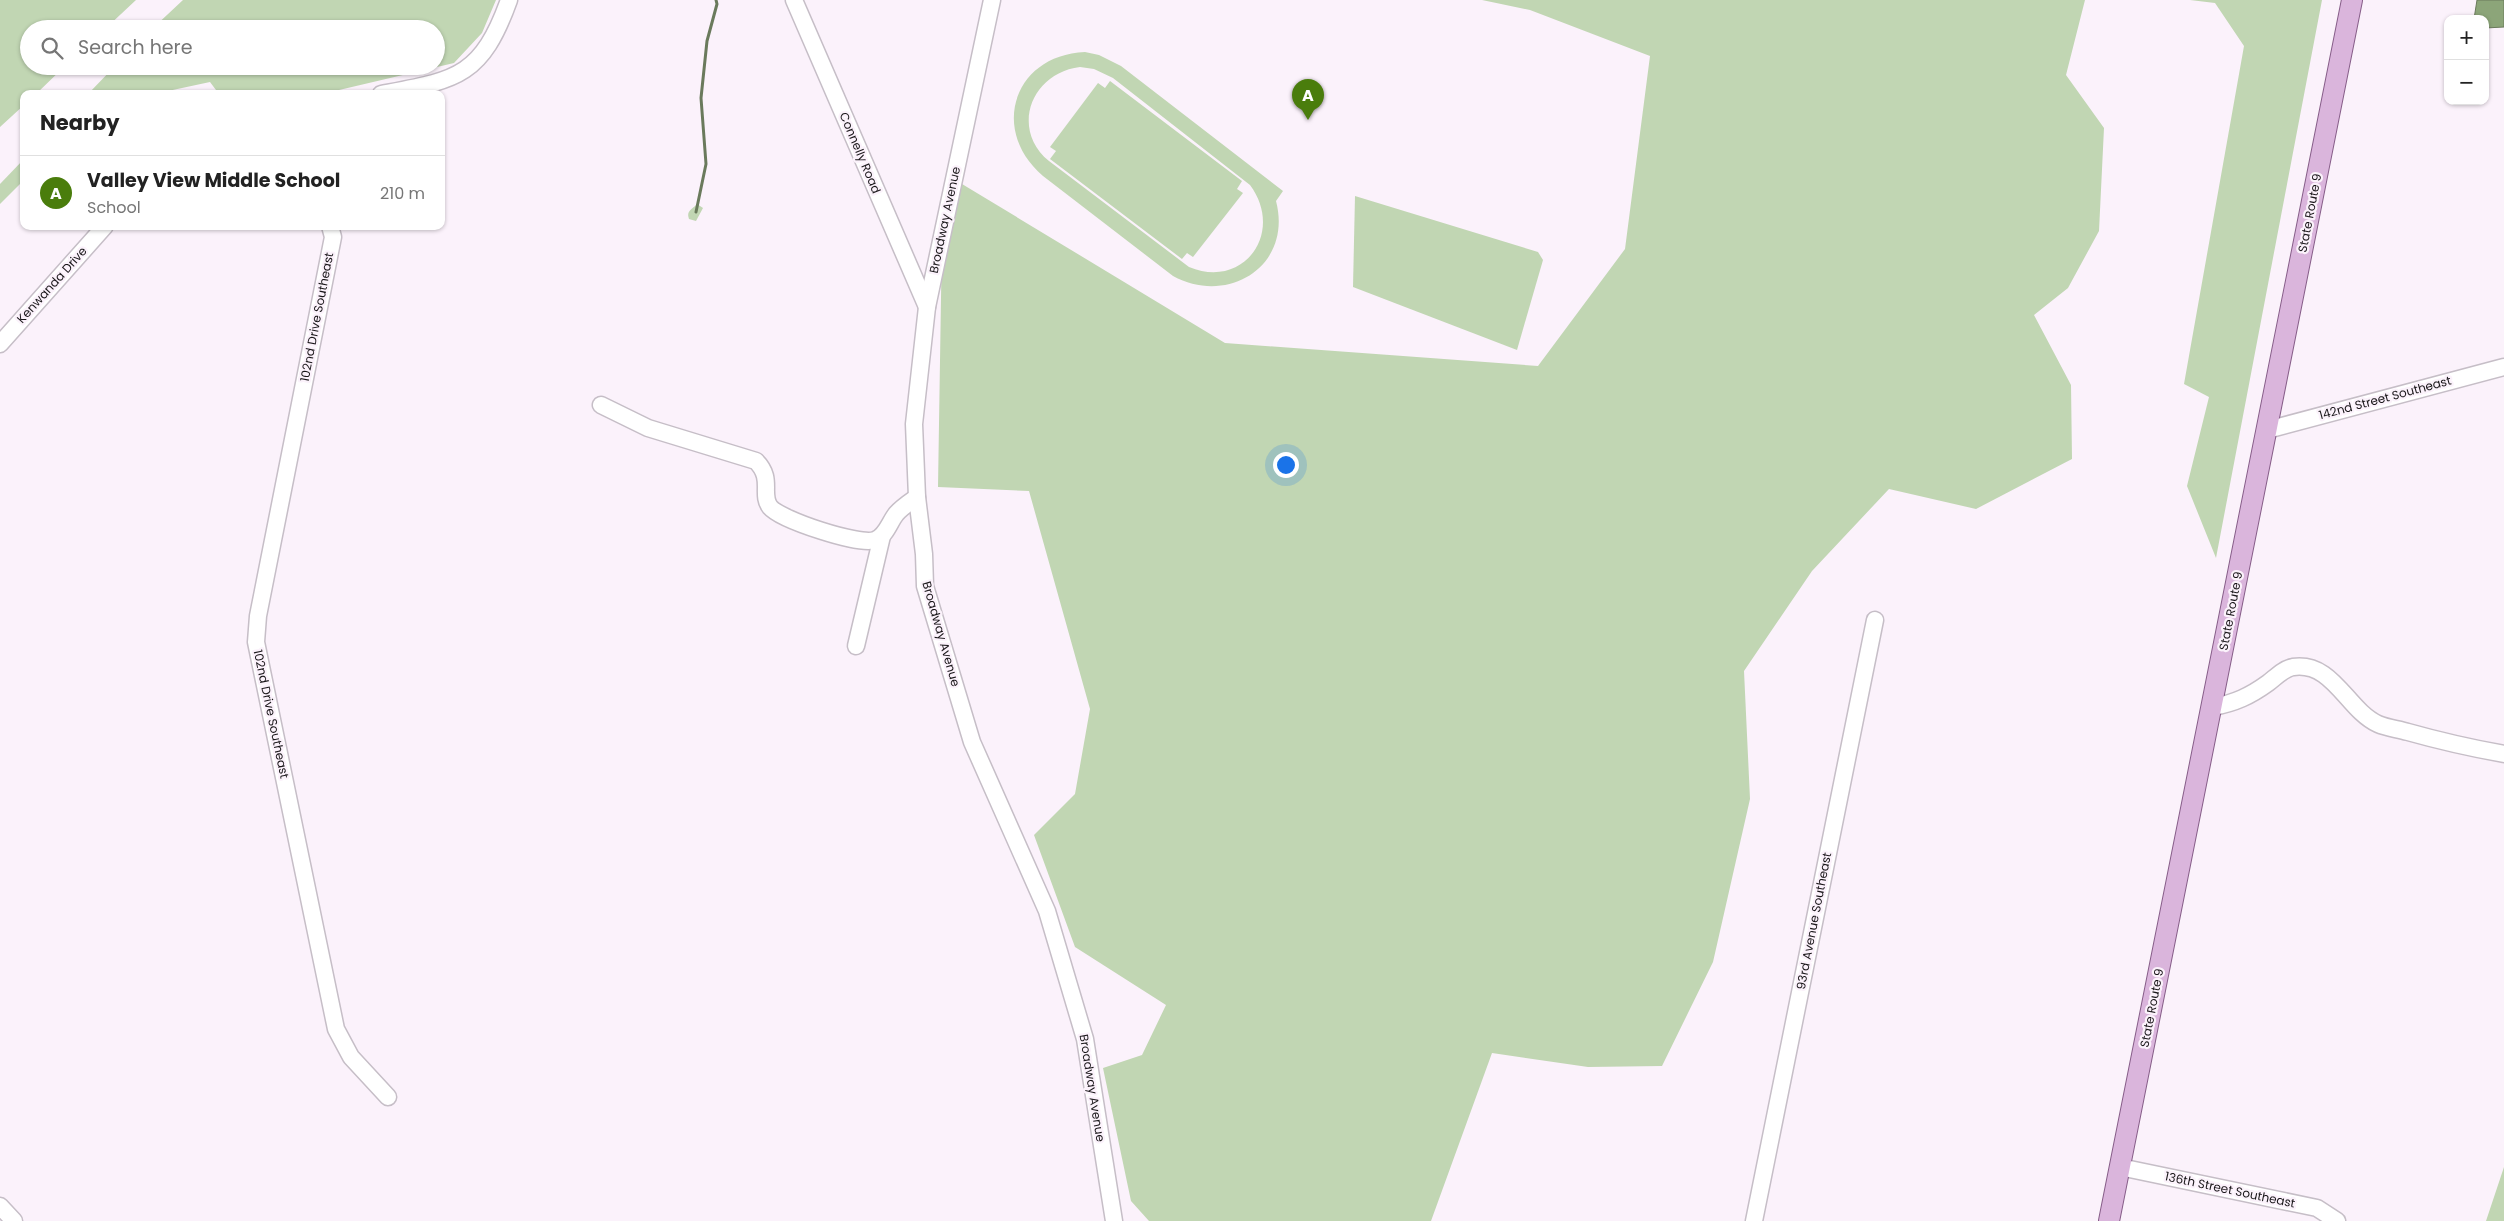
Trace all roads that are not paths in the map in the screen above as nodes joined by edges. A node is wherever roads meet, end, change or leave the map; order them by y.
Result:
1 (509, 0) edge
2 (794, 0) edge
3 (992, 0) edge
4 (2352, 0) edge
5 (401, 90) edge
6 (100, 230) edge
7 (331, 230) edge
8 (927, 307) junction
9 (0, 344) edge
10 (2504, 367) edge
11 (601, 405) dead end
12 (2267, 430) junction
13 (917, 497) junction
14 (882, 536) junction
15 (1875, 620) dead end
16 (856, 646) dead end
17 (2213, 707) junction
18 (2504, 754) edge
19 (388, 1097) dead end
20 (2120, 1167) junction
21 (0, 1206) edge
22 (14, 1221) edge
23 (1114, 1221) edge
24 (1754, 1221) edge
25 (2109, 1221) edge
26 (2337, 1221) edge

1 - 5 street
2 - 8 street, Connelly Road
3 - 8 street, Broadway Avenue
4 - 12 main road, State Route 9
6 - 9 street, Kenwanda Drive
7 - 19 street, 102nd Drive Southeast
8 - 13 street, Broadway Avenue
10 - 12 street, 142nd Street Southeast
11 - 14 street
12 - 17 main road, State Route 9
13 - 14 street
13 - 23 street, Broadway Avenue
14 - 16 street
15 - 24 street, 93rd Avenue Southeast
17 - 18 street
17 - 20 main road, State Route 9
20 - 25 main road, State Route 9
20 - 26 street, 136th Street Southeast
21 - 22 street

